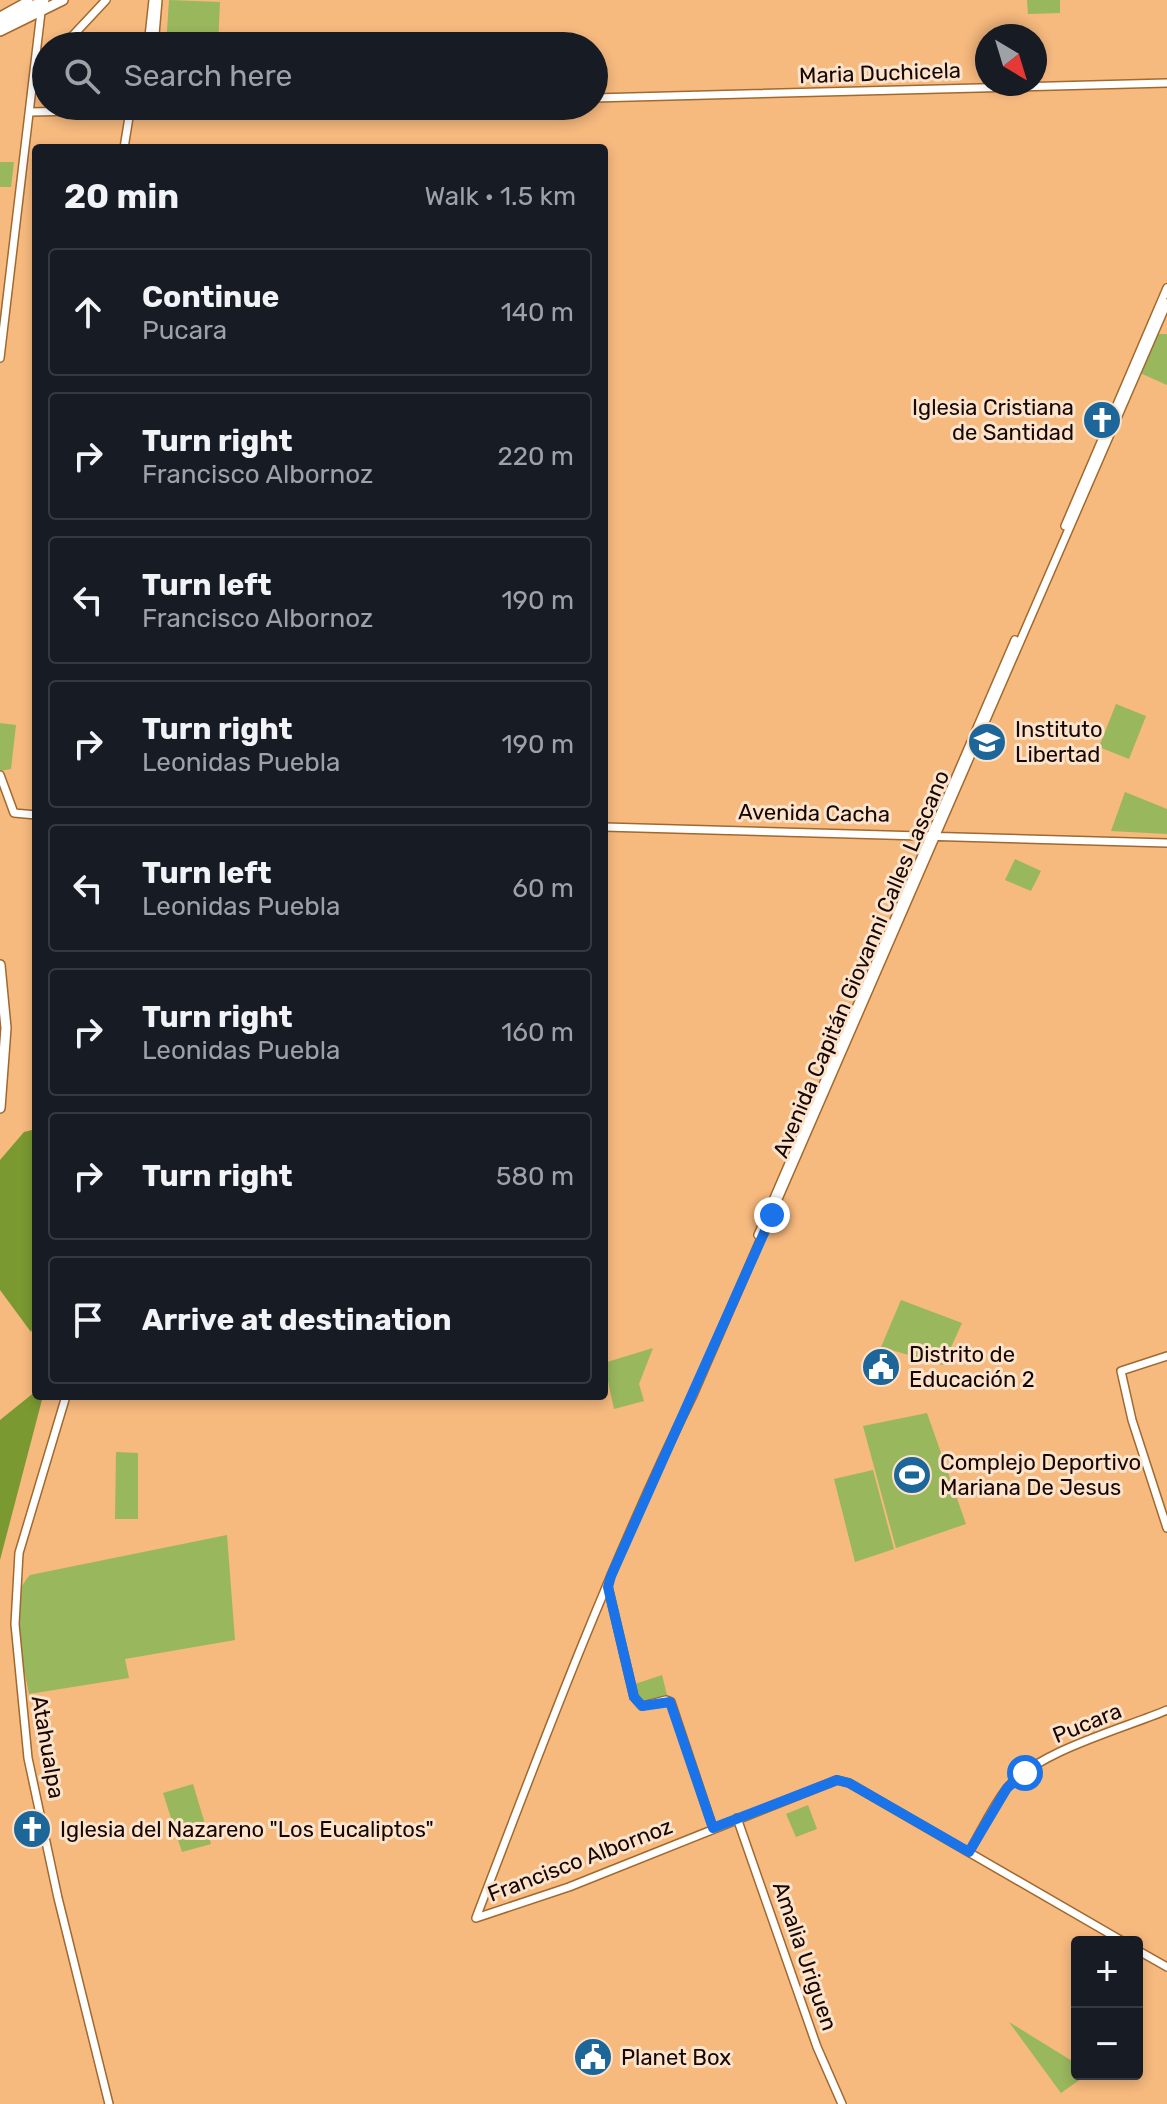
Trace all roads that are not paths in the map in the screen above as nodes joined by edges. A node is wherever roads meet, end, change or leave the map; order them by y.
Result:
1 (29, 0) edge
2 (44, 0) edge
3 (63, 0) edge
4 (106, 0) edge
5 (156, 0) edge
6 (41, 12) junction
7 (0, 16) edge
8 (0, 24) edge
9 (0, 31) edge
10 (39, 32) edge
11 (76, 32) edge
12 (153, 32) edge
13 (1167, 83) edge
14 (608, 98) edge
15 (32, 99) edge
16 (30, 112) joint
17 (129, 120) edge
18 (125, 144) edge
19 (1167, 288) edge
20 (1167, 303) edge
21 (0, 358) edge
22 (0, 775) edge
23 (32, 815) edge
24 (608, 827) edge
25 (933, 834) junction
26 (1167, 843) edge
27 (0, 965) edge
28 (0, 1108) edge
29 (1167, 1356) edge
30 (65, 1400) edge
31 (660, 1460) junction
32 (1167, 1528) edge
33 (608, 1587) junction
34 (601, 1603) junction
35 (612, 1603) junction
36 (1167, 1710) edge
37 (737, 1818) junction
38 (713, 1828) junction
39 (969, 1852) junction
40 (476, 1918) joint
41 (1114, 1936) edge
42 (1143, 1953) edge
43 (1167, 1967) edge
44 (109, 2104) edge
45 (842, 2104) edge

1 - 7 street
2 - 8 highway
3 - 6 highway
4 - 11 street
5 - 12 street
6 - 9 highway
6 - 10 street
13 - 14 street, Maria Duchicela
15 - 16 street
16 - 21 street
17 - 18 street
19 - 25 street, Avenida Capitán Giovanni Calles Lascano
20 - 25 street, Avenida Capitán Giovanni Calles Lascano
22 - 23 street
24 - 25 street, Avenida Cacha
25 - 26 street, Avenida Cacha
25 - 31 street, Avenida Capitán Giovanni Calles Lascano
25 - 31 street, Avenida Capitán Giovanni Calles Lascano
27 - 28 highway
29 - 32 street
30 - 44 street, Atahualpa
31 - 33 street, Avenida Capitán Giovanni Calles Lascano
33 - 34 street, Avenida Capitán Giovanni Calles Lascano
33 - 35 street
34 - 35 street
34 - 40 street, Avenida Capitán Giovanni Calles Lascano
35 - 38 street
36 - 39 street, Pucara
37 - 38 street, Francisco Albornoz
37 - 39 street, Francisco Albornoz
37 - 45 street, Amalia Uriguen
38 - 40 street, Francisco Albornoz
39 - 41 street, Francisco Albornoz
42 - 43 street

